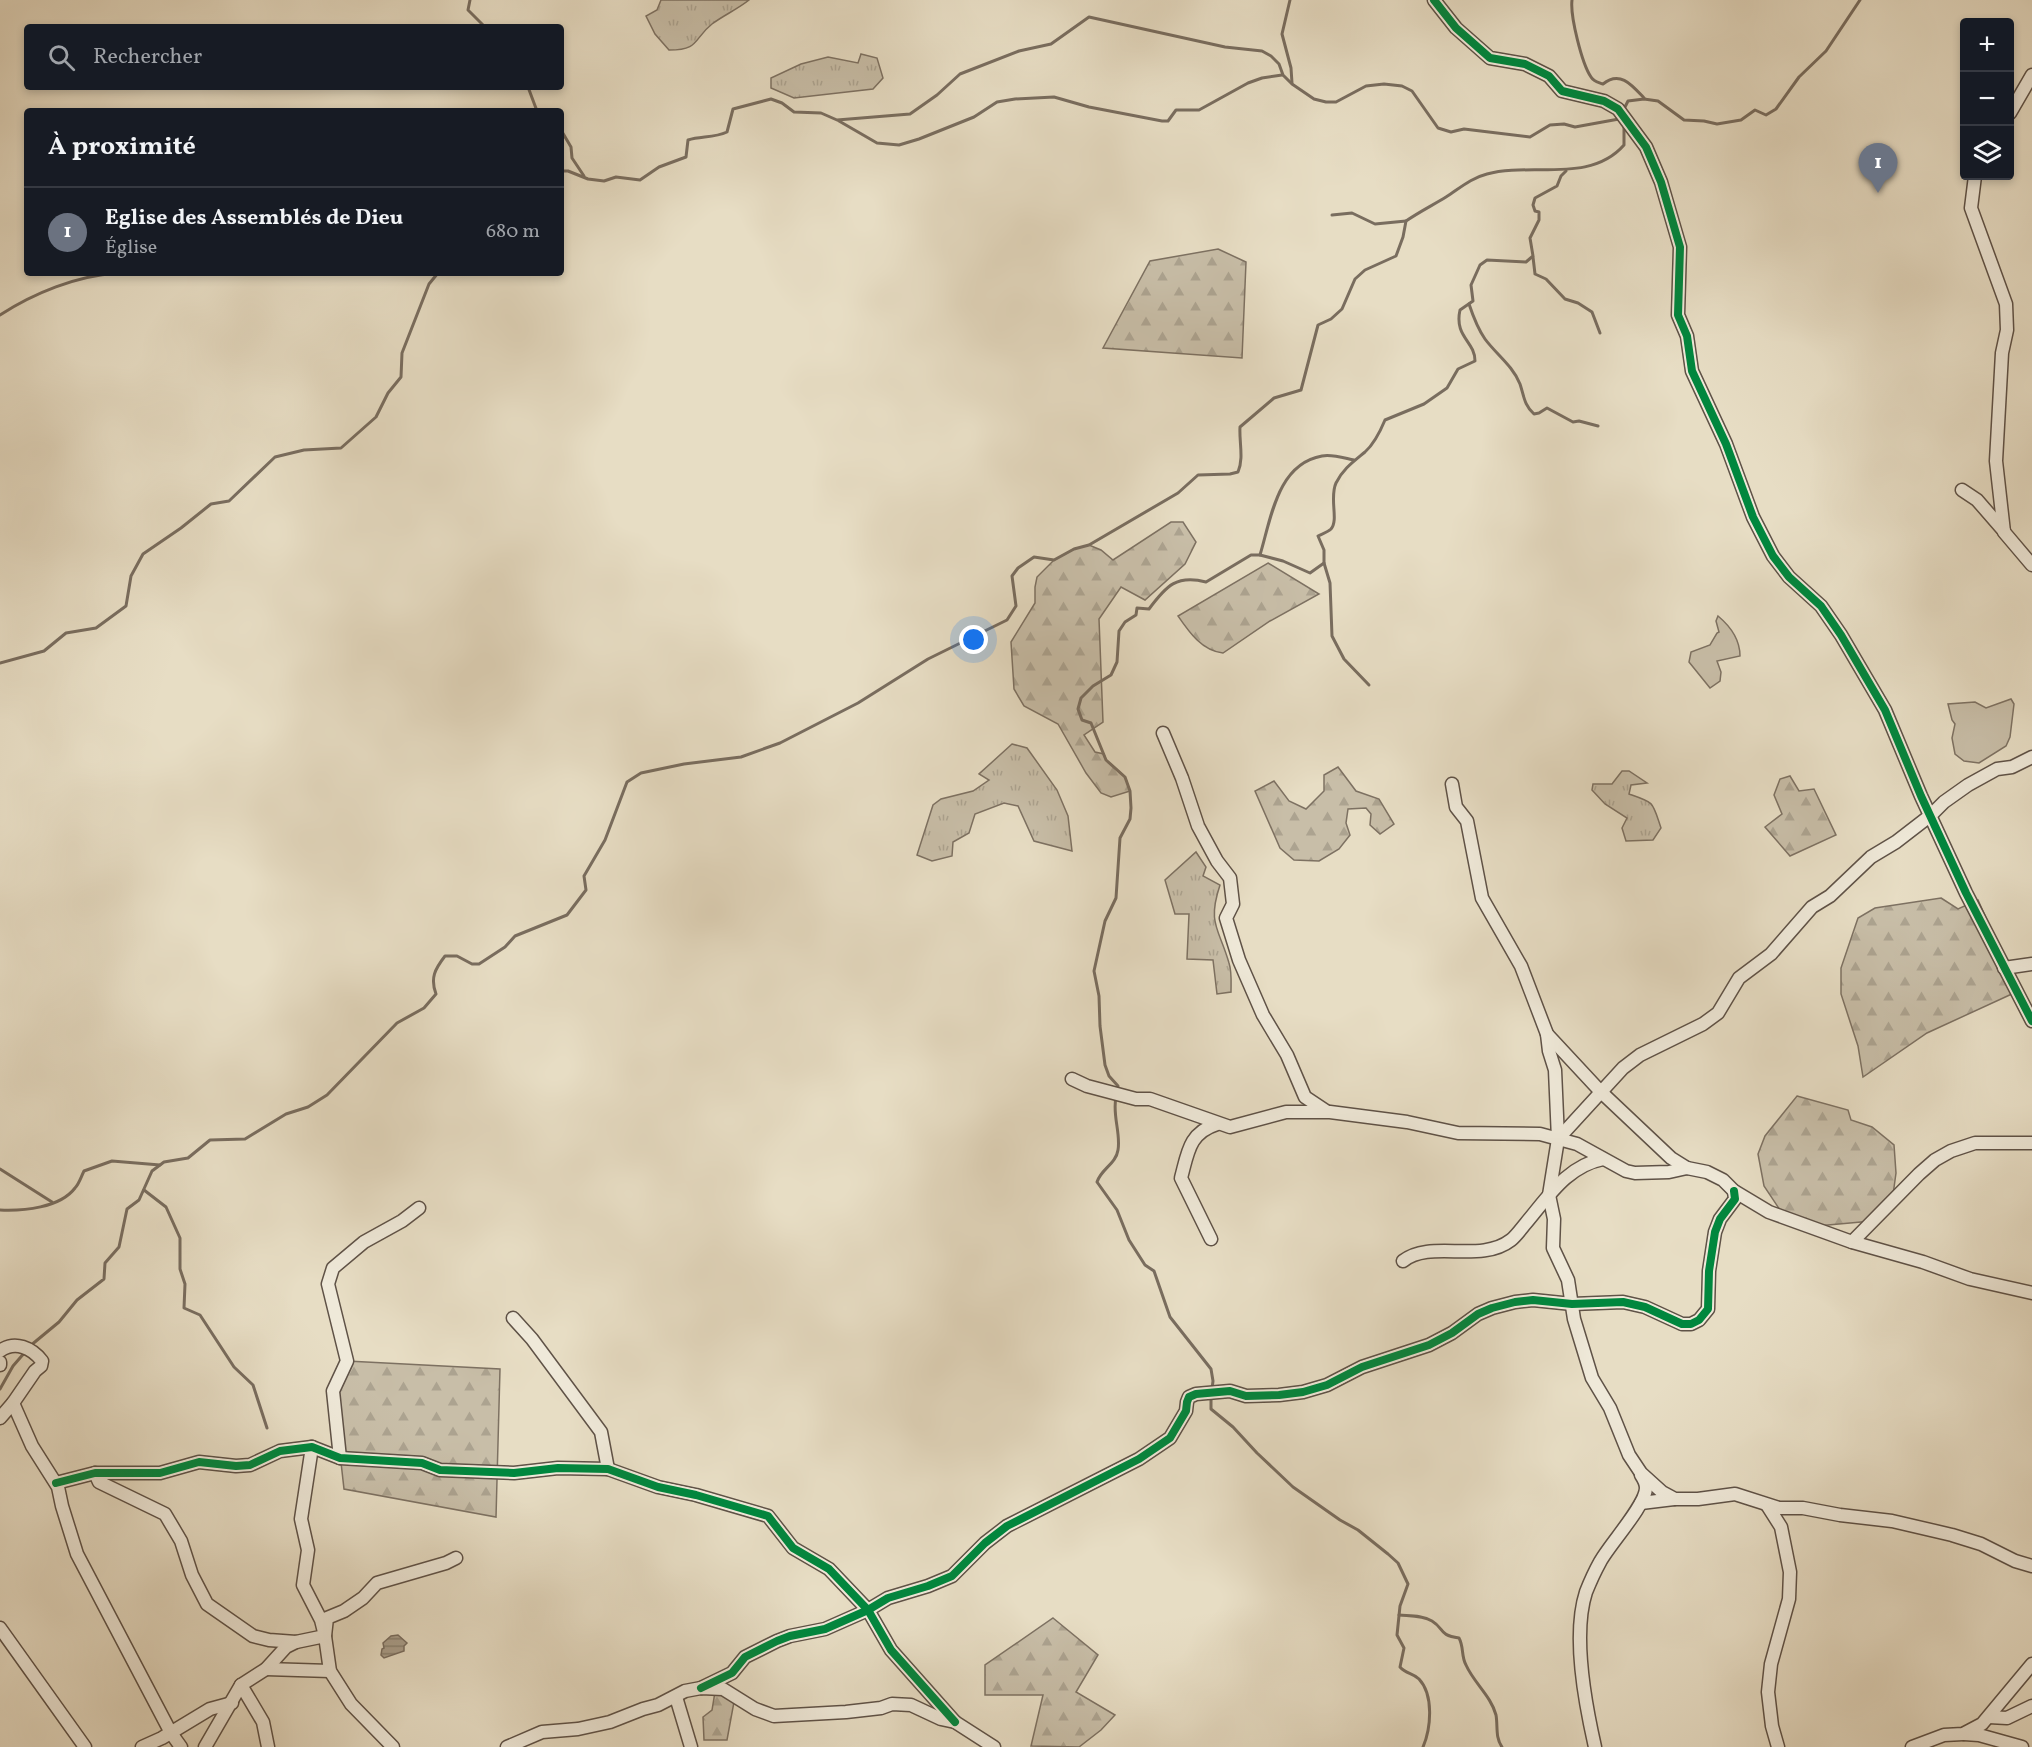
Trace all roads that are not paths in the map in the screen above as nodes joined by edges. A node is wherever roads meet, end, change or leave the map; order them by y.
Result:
1 (1434, 0) edge
2 (2032, 75) edge
3 (2014, 106) edge
4 (1974, 180) edge
5 (1962, 490) dead end
6 (2004, 532) junction
7 (2032, 565) edge
8 (1163, 733) dead end
9 (2032, 757) edge
10 (1452, 784) dead end
11 (1931, 815) junction
12 (2032, 964) edge
13 (2004, 968) junction
14 (2032, 1021) edge
15 (1547, 1034) junction
16 (1072, 1078) dead end
17 (1600, 1091) junction
18 (1327, 1112) junction
19 (1217, 1124) junction
20 (1558, 1139) junction
21 (2032, 1143) edge
22 (1603, 1159) junction
23 (1687, 1168) junction
24 (1734, 1191) junction
25 (1549, 1195) junction
26 (419, 1208) dead end
27 (1211, 1239) dead end
28 (1852, 1242) junction
29 (1403, 1261) dead end
30 (2032, 1293) edge
31 (1572, 1304) junction
32 (513, 1318) dead end
33 (0, 1351) edge
34 (13, 1403) junction
35 (0, 1418) edge
36 (312, 1447) junction
37 (340, 1458) junction
38 (608, 1469) junction
39 (95, 1473) junction
40 (1641, 1473) junction
41 (56, 1483) junction
42 (1675, 1499) junction
43 (1641, 1503) junction
44 (1767, 1505) junction
45 (456, 1558) dead end
46 (2032, 1566) edge
47 (868, 1610) junction
48 (0, 1628) edge
49 (325, 1636) junction
50 (296, 1642) junction
51 (2032, 1664) edge
52 (266, 1669) junction
53 (330, 1671) junction
54 (241, 1685) junction
55 (701, 1688) junction
56 (676, 1697) junction
57 (232, 1703) junction
58 (2032, 1706) edge
59 (1989, 1717) junction
60 (956, 1722) junction
61 (171, 1733) junction
62 (1963, 1734) junction
63 (511, 1746) edge
64 (85, 1747) edge
65 (142, 1747) edge
66 (181, 1747) edge
67 (205, 1747) edge
68 (268, 1747) edge
69 (393, 1747) edge
70 (691, 1747) edge
71 (994, 1747) edge
72 (1595, 1747) edge
73 (1778, 1747) edge
74 (1912, 1747) edge
75 (2022, 1747) edge

1 - 11 street
2 - 3 street
4 - 6 street
5 - 6 street
6 - 7 street
8 - 18 street
9 - 11 street
10 - 15 street
11 - 13 street
11 - 17 street
12 - 13 street
13 - 14 street
15 - 17 street
15 - 20 street
16 - 19 street
17 - 20 street
17 - 23 street
18 - 19 street
18 - 20 street
19 - 27 street
20 - 22 street
20 - 25 street
21 - 28 street
22 - 23 street
22 - 25 street
23 - 24 street
24 - 28 street
24 - 31 street
25 - 29 street
25 - 31 street
26 - 37 street
28 - 30 street
31 - 40 street
31 - 47 street
32 - 38 street
33 - 34 street
34 - 35 street
34 - 41 street
36 - 37 street
36 - 39 street
36 - 49 street
37 - 38 street
38 - 47 street
39 - 41 street
39 - 50 street
40 - 42 street
40 - 43 street
41 - 61 street
42 - 43 street
42 - 44 street
43 - 72 street
44 - 46 street
44 - 73 street
45 - 49 street
47 - 55 street
47 - 60 street
48 - 64 street
49 - 50 street
49 - 53 street
50 - 52 street
51 - 59 street
52 - 53 street
52 - 54 street
53 - 69 street
54 - 57 street
54 - 68 street
55 - 56 street
55 - 60 street
56 - 63 street
56 - 70 street
57 - 61 street
57 - 67 street
58 - 59 street
59 - 62 street
60 - 71 street
61 - 65 street
61 - 66 street
62 - 74 street
62 - 75 street

